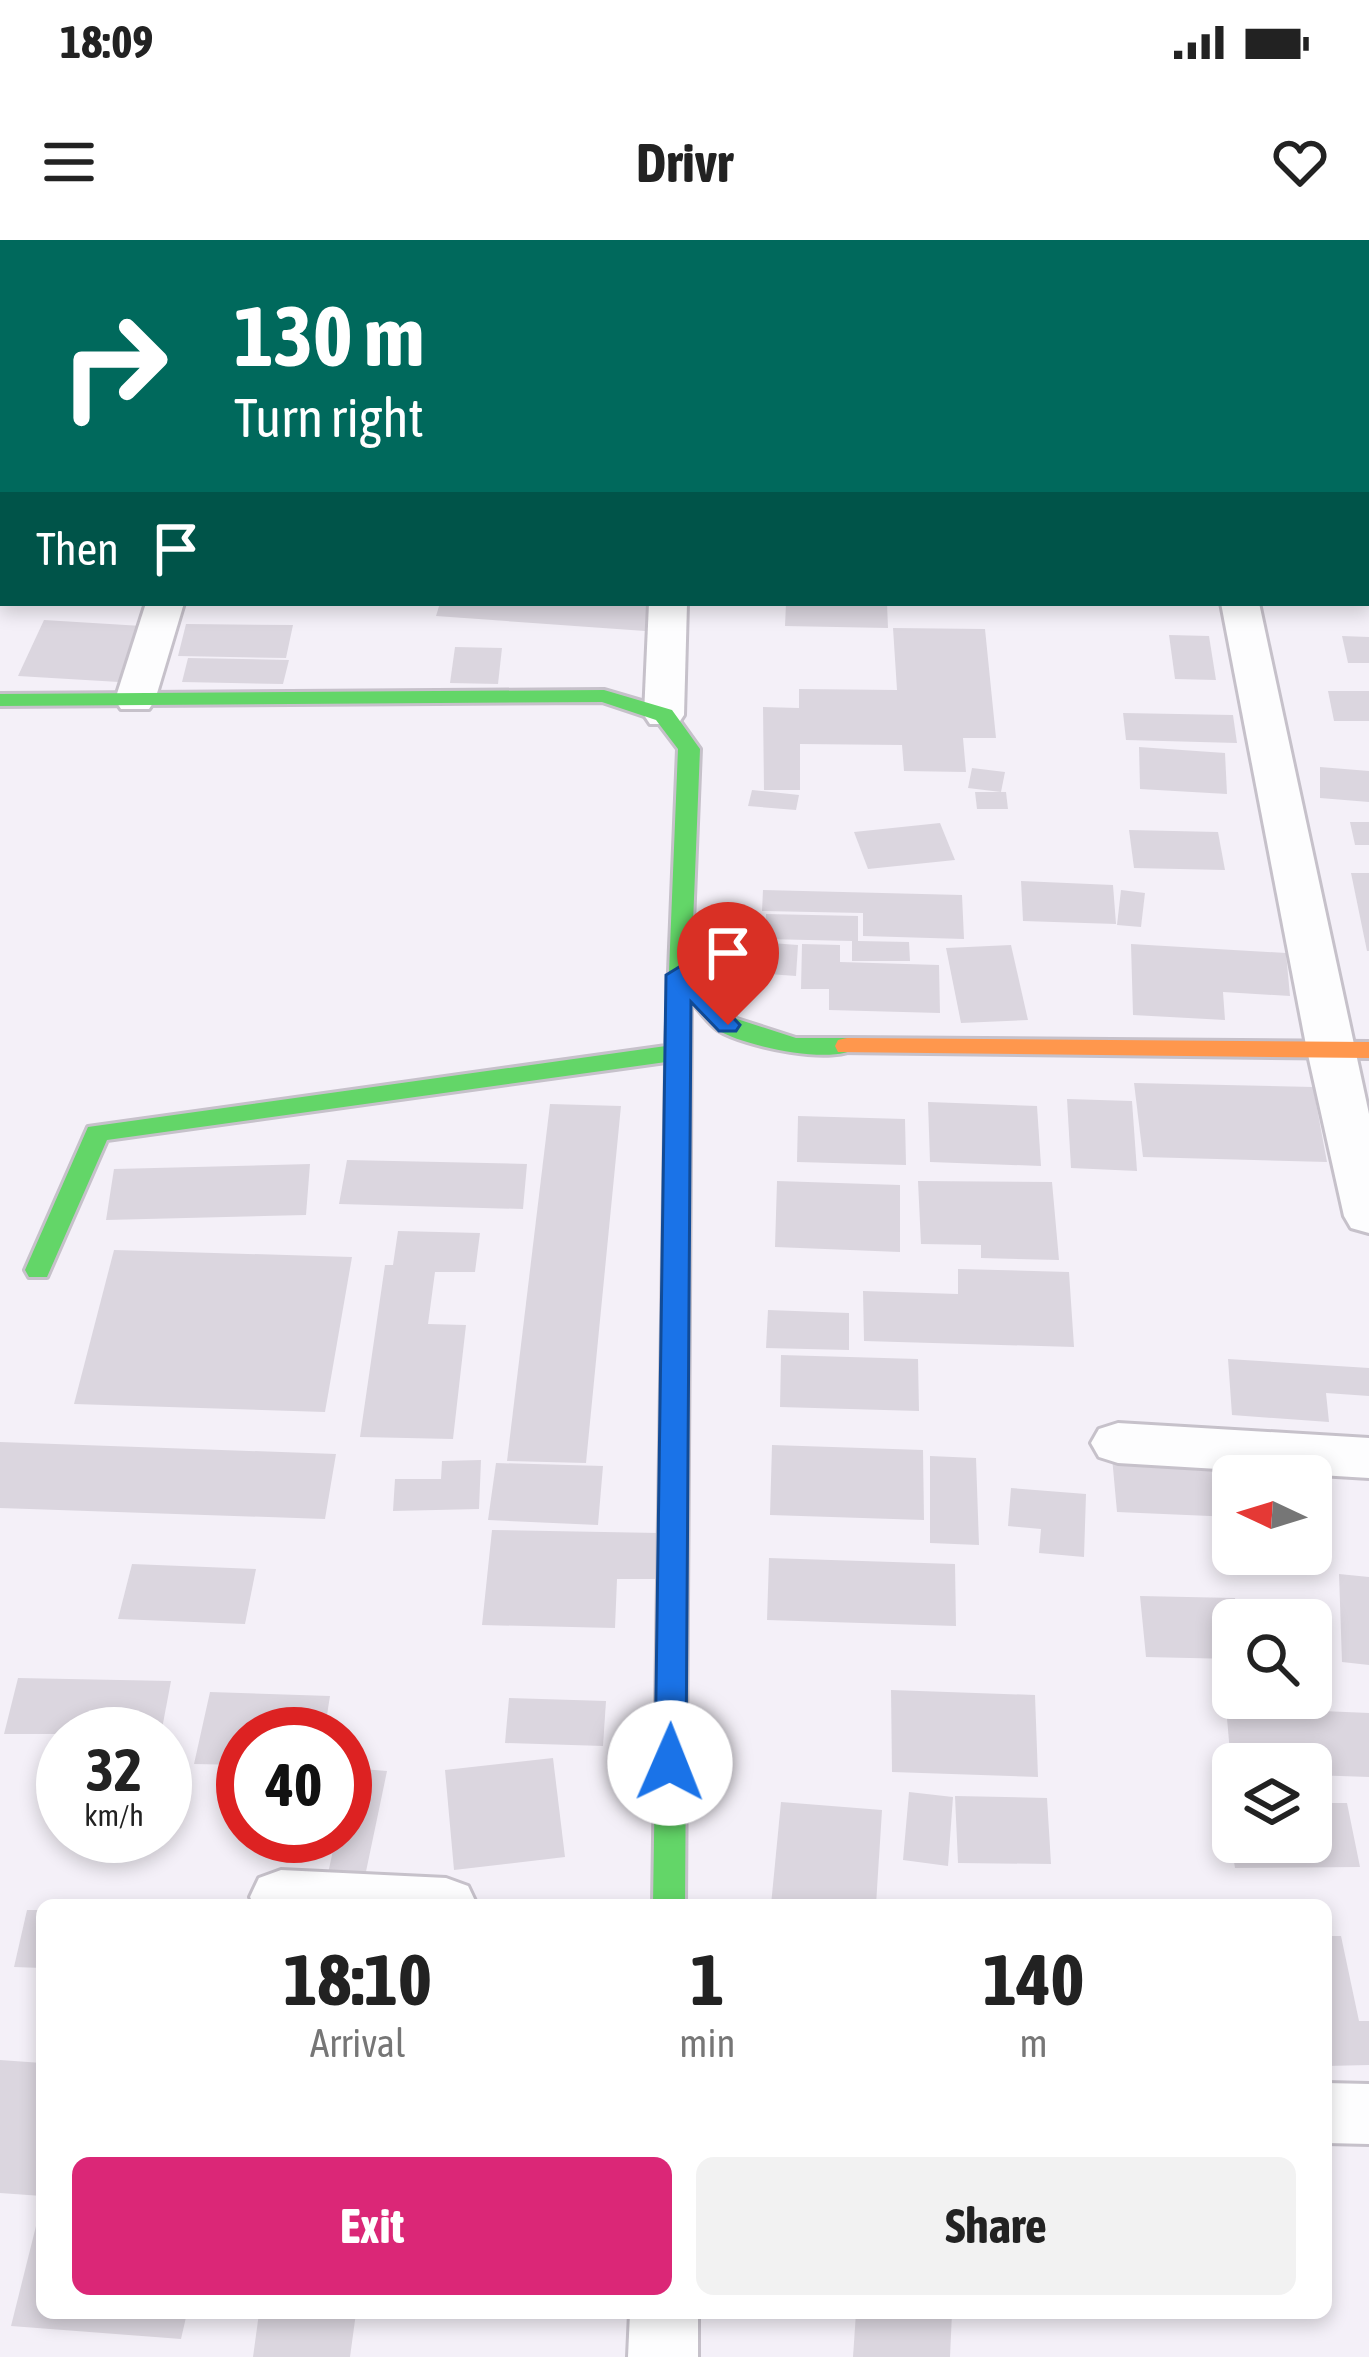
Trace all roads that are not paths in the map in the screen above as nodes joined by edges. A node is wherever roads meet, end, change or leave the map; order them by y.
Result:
1 (163, 606) edge
2 (668, 606) edge
3 (1241, 606) edge
4 (0, 700) edge
5 (135, 700) junction
6 (664, 715) junction
7 (679, 975) junction
8 (1350, 1050) edge
9 (679, 1052) junction
10 (1369, 1216) edge
11 (38, 1270) dead end
12 (1118, 1443) dead end
13 (1369, 1458) edge
14 (281, 1898) dead end
15 (305, 1899) edge
16 (669, 1899) edge
17 (1332, 2113) edge
18 (1369, 2114) edge
19 (664, 2319) edge
20 (663, 2357) edge

1 - 5 street
2 - 6 street
3 - 8 street
4 - 5 street
5 - 6 street
6 - 7 street
7 - 8 street
7 - 9 street
8 - 10 street
9 - 11 street
9 - 16 street
12 - 13 street
14 - 15 street
17 - 18 street
19 - 20 street

